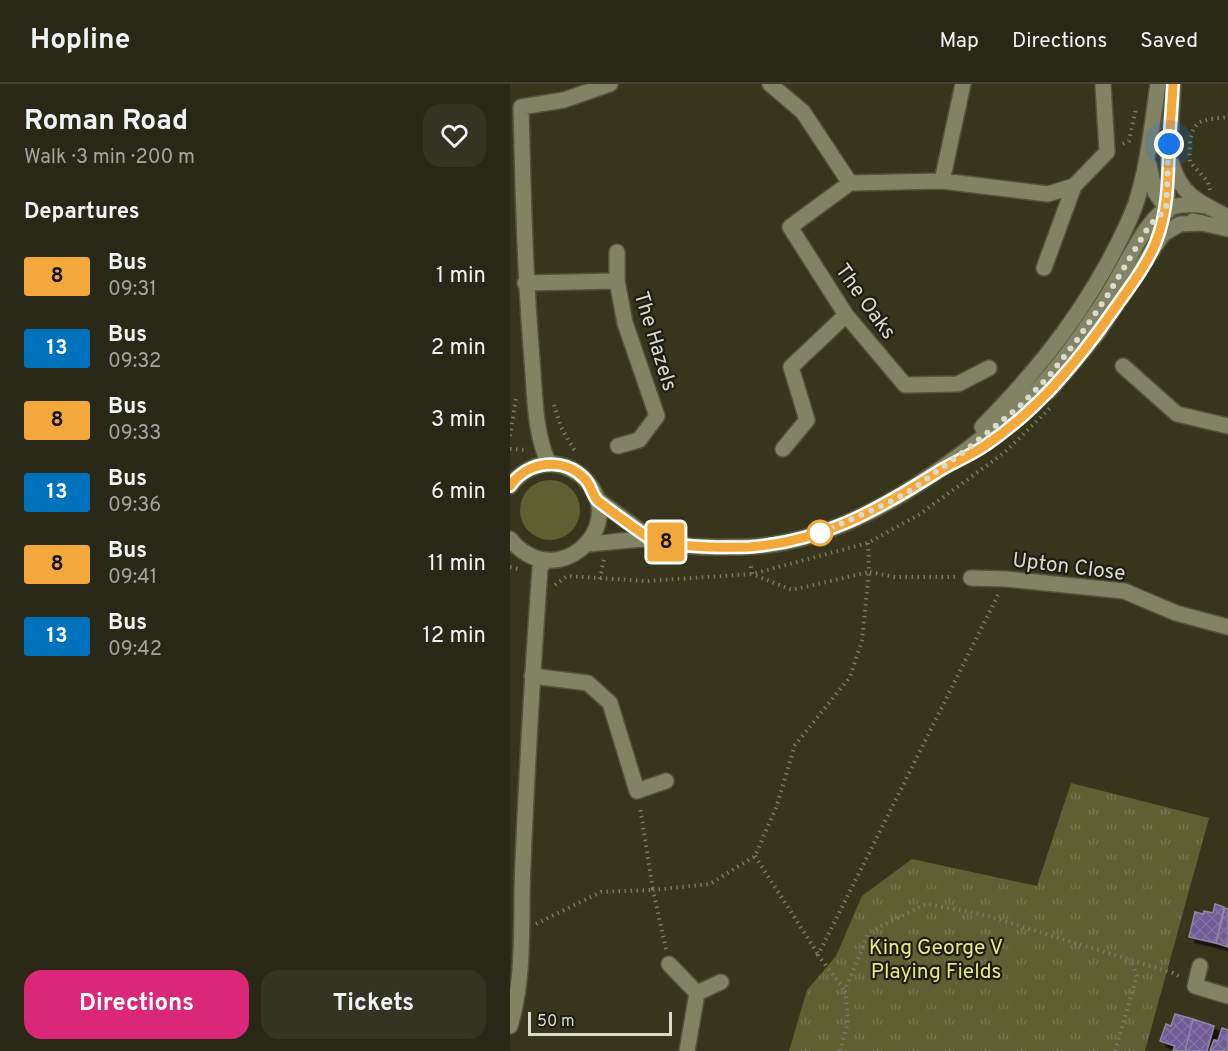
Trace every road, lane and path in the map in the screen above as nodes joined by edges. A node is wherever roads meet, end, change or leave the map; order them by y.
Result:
1 (610, 84) edge
2 (770, 84) edge
3 (963, 84) edge
4 (1103, 84) edge
5 (1158, 84) edge
6 (1173, 84) edge
7 (1137, 101) dead end
8 (516, 104) edge
9 (1228, 117) edge
10 (1149, 142) junction
11 (1169, 144) junction
12 (1107, 152) junction
13 (942, 181) junction
14 (850, 183) junction
15 (1074, 186) junction
16 (1207, 206) junction
17 (1166, 209) junction
18 (1228, 216) edge
19 (1203, 223) junction
20 (1228, 229) edge
21 (517, 240) edge
22 (1155, 246) junction
23 (617, 252) dead end
24 (1044, 268) dead end
25 (616, 281) junction
26 (525, 283) junction
27 (846, 315) junction
28 (1123, 366) dead end
29 (988, 368) dead end
30 (552, 402) dead end
31 (1056, 402) dead end
32 (1228, 426) edge
33 (618, 446) dead end
34 (783, 448) dead end
35 (579, 458) dead end
36 (549, 464) junction
37 (938, 472) junction
38 (510, 486) edge
39 (597, 499) junction
40 (510, 539) edge
41 (651, 539) junction
42 (608, 543) junction
43 (868, 543) junction
44 (587, 544) junction
45 (746, 547) junction
46 (545, 561) junction
47 (510, 567) edge
48 (520, 570) dead end
49 (869, 572) junction
50 (752, 574) junction
51 (970, 578) joint
52 (600, 579) junction
53 (1006, 579) junction
54 (539, 588) junction
55 (1228, 627) edge
56 (532, 676) junction
57 (666, 781) dead end
58 (637, 791) junction
59 (755, 856) junction
60 (516, 867) edge
61 (653, 890) junction
62 (523, 930) junction
63 (818, 955) junction
64 (1131, 960) junction
65 (669, 964) joint
66 (1200, 966) dead end
67 (721, 982) dead end
68 (1195, 986) junction
69 (845, 990) junction
70 (697, 993) junction
71 (1228, 996) edge
72 (510, 1026) edge
73 (687, 1051) edge
74 (840, 1051) edge
75 (1115, 1051) edge

1 - 8 street
2 - 14 street
3 - 13 street
4 - 12 street
5 - 10 street
6 - 11 street
7 - 12 path
8 - 21 street
9 - 16 path
10 - 17 street
10 - 37 street
11 - 16 street
11 - 17 street
12 - 15 street
13 - 14 street
13 - 15 street
14 - 27 street, The Oaks
15 - 24 street
16 - 17 street
16 - 18 street
17 - 19 street
17 - 22 street
17 - 37 street
19 - 20 street
19 - 22 street
21 - 26 street
22 - 37 street
23 - 25 street
25 - 26 street, The Hazels
25 - 33 street, The Hazels
26 - 36 street
27 - 29 street, The Oaks
27 - 34 street
28 - 32 street
30 - 35 path
31 - 43 path
36 - 38 street
36 - 39 street
37 - 45 street
39 - 41 street
39 - 44 street
40 - 46 street
41 - 42 street
41 - 45 street
42 - 44 street
42 - 52 path
43 - 49 path
43 - 50 path
44 - 46 street
45 - 50 path
46 - 54 street
47 - 48 path
49 - 50 path
49 - 51 path
49 - 59 path
50 - 52 path
51 - 53 street, Upton Close
52 - 54 path
53 - 55 street, Upton Close
53 - 63 path
54 - 56 street
56 - 58 street
56 - 60 street
57 - 58 street
58 - 61 path
59 - 61 path
59 - 63 path
60 - 62 street
61 - 62 path
61 - 65 path
62 - 72 street
63 - 69 path
64 - 68 path
64 - 69 path
64 - 75 path
65 - 70 street
66 - 68 street
67 - 70 street
68 - 71 street
69 - 74 path
70 - 73 street

